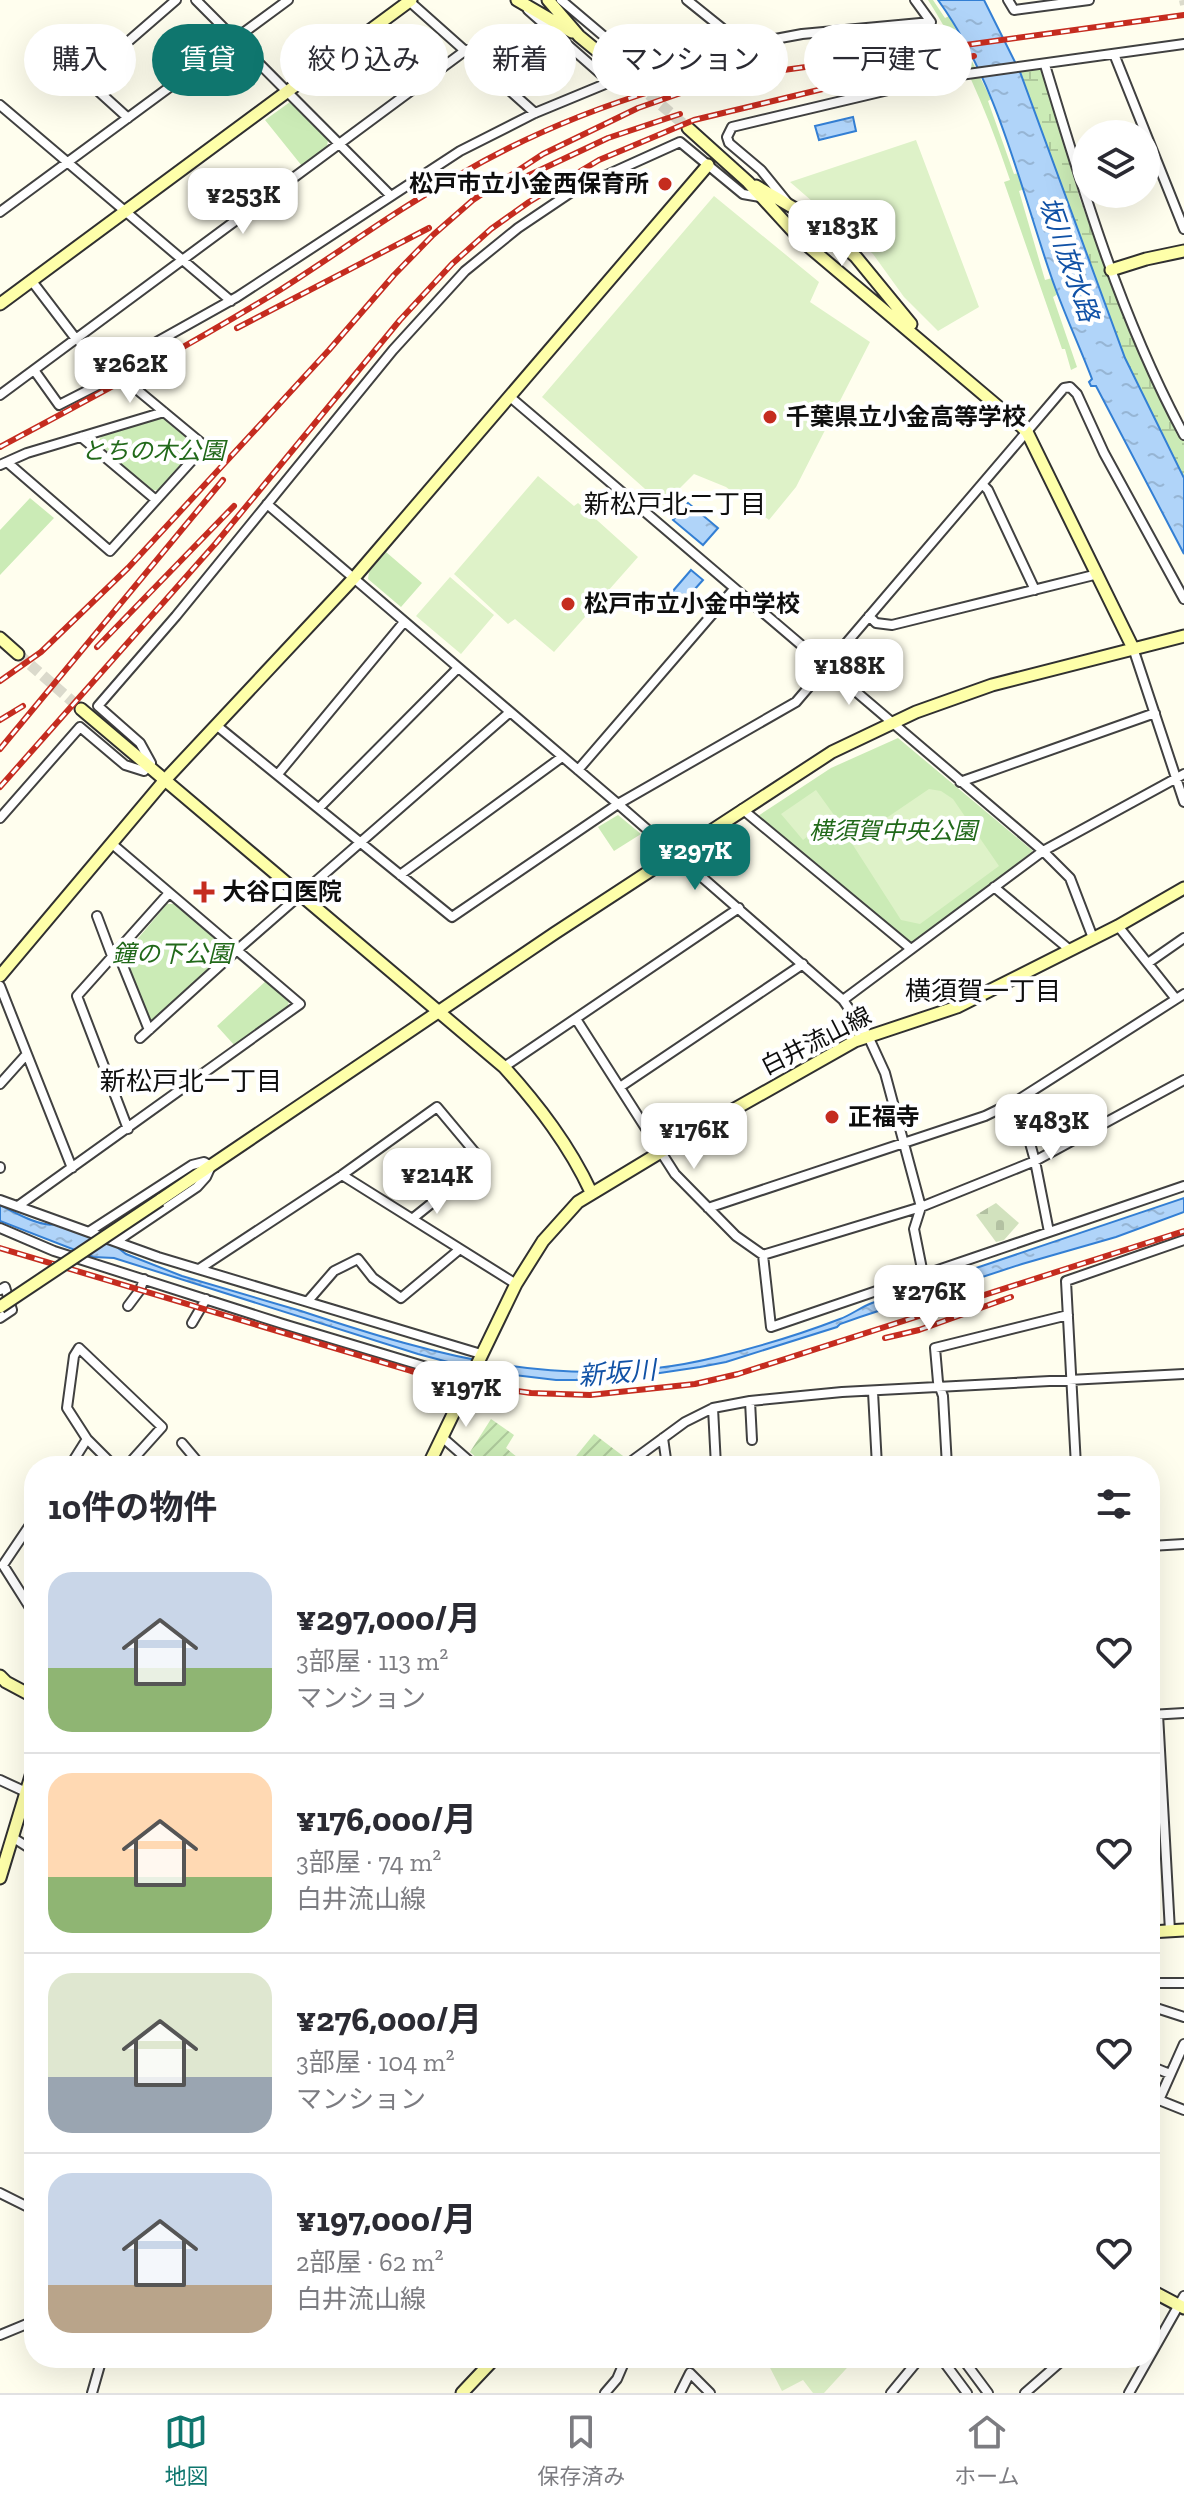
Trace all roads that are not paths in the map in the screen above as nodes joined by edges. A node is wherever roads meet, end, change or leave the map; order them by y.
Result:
1 (176, 0) edge
2 (196, 0) edge
3 (288, 0) edge
4 (548, 0) edge
5 (561, 0) edge
6 (915, 0) edge
7 (1008, 0) edge
8 (1089, 0) edge
9 (410, 1) edge
10 (691, 1) edge
11 (520, 2) edge
12 (221, 24) edge
13 (256, 24) edge
14 (379, 24) edge
15 (718, 24) edge
16 (592, 26) edge
17 (579, 36) junction
18 (788, 37) edge
19 (1184, 44) edge
20 (592, 47) edge
21 (464, 48) edge
22 (464, 51) edge
23 (1114, 54) junction
24 (1042, 65) junction
25 (264, 68) edge
26 (280, 84) edge
27 (158, 96) edge
28 (283, 96) edge
29 (292, 96) edge
30 (516, 96) edge
31 (0, 105) edge
32 (535, 113) junction
33 (128, 118) junction
34 (688, 128) tunnel mouth
35 (339, 144) junction
36 (68, 162) junction
37 (708, 165) junction
38 (748, 182) junction
39 (390, 195) junction
40 (760, 197) junction
41 (790, 206) junction
42 (125, 211) junction
43 (0, 212) edge
44 (1184, 229) edge
45 (1184, 251) edge
46 (182, 260) junction
47 (1111, 270) junction
48 (31, 280) junction
49 (231, 301) junction
50 (0, 304) edge
51 (76, 339) junction
52 (936, 351) junction
53 (34, 370) junction
54 (114, 371) junction
55 (0, 395) edge
56 (509, 396) junction
57 (164, 412) junction
58 (1027, 432) junction
59 (1184, 435) edge
60 (81, 437) junction
61 (3, 464) edge
62 (982, 484) junction
63 (156, 500) junction
64 (267, 504) junction
65 (1098, 574) junction
66 (354, 578) junction
67 (734, 589) junction
68 (1035, 590) junction
69 (1184, 599) edge
70 (869, 616) junction
71 (404, 622) junction
72 (1184, 636) edge
73 (0, 638) edge
74 (1133, 648) junction
75 (18, 654) tunnel mouth
76 (826, 667) junction
77 (458, 668) junction
78 (81, 709) tunnel mouth
79 (510, 712) junction
80 (1155, 713) junction
81 (892, 723) junction
82 (216, 725) junction
83 (562, 757) junction
84 (148, 767) junction
85 (578, 770) junction
86 (278, 774) junction
87 (1180, 776) edge
88 (164, 781) junction
89 (960, 782) junction
90 (1184, 802) edge
91 (618, 804) junction
92 (319, 808) junction
93 (742, 809) junction
94 (0, 818) edge
95 (111, 843) junction
96 (360, 843) junction
97 (1043, 851) junction
98 (675, 854) junction
99 (400, 875) junction
100 (994, 887) junction
101 (1184, 888) edge
102 (169, 893) junction
103 (300, 895) junction
104 (739, 908) junction
105 (97, 916) dead end
106 (1118, 926) junction
107 (1093, 938) junction
108 (1184, 938) edge
109 (911, 949) junction
110 (237, 950) junction
111 (1070, 950) junction
112 (114, 953) junction
113 (1148, 963) junction
114 (803, 964) junction
115 (0, 976) edge
116 (0, 986) edge
117 (1180, 997) edge
118 (843, 1000) junction
119 (439, 1012) junction
120 (576, 1019) junction
121 (149, 1030) junction
122 (868, 1036) junction
123 (140, 1038) dead end
124 (26, 1055) junction
125 (504, 1067) junction
126 (1184, 1080) edge
127 (0, 1084) edge
128 (620, 1087) junction
129 (1018, 1100) junction
130 (128, 1129) junction
131 (903, 1142) junction
132 (662, 1151) junction
133 (1035, 1161) junction
134 (211, 1166) junction
135 (72, 1168) junction
136 (342, 1175) junction
137 (1184, 1186) edge
138 (591, 1192) junction
139 (0, 1200) edge
140 (18, 1206) junction
141 (921, 1207) junction
142 (708, 1208) junction
143 (412, 1219) junction
144 (0, 1228) edge
145 (90, 1231) junction
146 (1049, 1232) junction
147 (1184, 1240) edge
148 (117, 1241) junction
149 (460, 1249) junction
150 (763, 1255) junction
151 (199, 1269) junction
152 (923, 1274) junction
153 (144, 1279) junction
154 (516, 1284) junction
155 (0, 1290) edge
156 (206, 1299) junction
157 (308, 1301) junction
158 (128, 1306) dead end
159 (0, 1307) edge
160 (1068, 1315) junction
161 (0, 1318) edge
162 (192, 1323) dead end
163 (480, 1355) junction
164 (1184, 1374) edge
165 (470, 1375) junction
166 (1071, 1381) junction
167 (940, 1388) junction
168 (873, 1392) junction
169 (750, 1401) junction
170 (713, 1408) junction
171 (443, 1438) junction
172 (663, 1438) junction
173 (87, 1439) junction
174 (752, 1440) dead end
175 (182, 1443) dead end
176 (76, 1456) edge
177 (104, 1456) edge
178 (136, 1456) edge
179 (191, 1456) edge
180 (433, 1456) edge
181 (464, 1456) edge
182 (639, 1456) edge
183 (666, 1456) edge
184 (715, 1456) edge
185 (876, 1456) edge
186 (946, 1456) edge
187 (1075, 1456) edge
188 (24, 1534) edge
189 (1184, 1544) edge
190 (1160, 1545) edge
191 (2, 1566) edge
192 (24, 1597) edge
193 (0, 1676) edge
194 (24, 1692) edge
195 (1184, 1713) edge
196 (1160, 1714) edge
197 (0, 1780) edge
198 (24, 1791) edge
199 (1160, 1795) edge
200 (24, 1798) edge
201 (12, 1837) junction
202 (24, 1845) edge
203 (0, 1878) edge
204 (1184, 1930) edge
205 (1170, 1931) junction
206 (1160, 1932) edge
207 (1160, 1983) edge
208 (1184, 1983) edge
209 (1160, 2009) edge
210 (1184, 2017) edge
211 (1184, 2044) edge
212 (1160, 2070) edge
213 (1170, 2074) junction
214 (1160, 2098) edge
215 (1160, 2100) edge
216 (1184, 2110) edge
217 (0, 2193) edge
218 (24, 2205) edge
219 (1160, 2294) edge
220 (1183, 2303) edge
221 (24, 2325) edge
222 (0, 2335) edge
223 (1160, 2341) edge
224 (99, 2368) edge
225 (486, 2368) edge
226 (622, 2368) edge
227 (912, 2368) edge
228 (948, 2368) edge
229 (969, 2368) edge
230 (1053, 2368) edge
231 (1144, 2368) edge
232 (92, 2392) edge
233 (893, 2392) edge
234 (462, 2393) edge
235 (605, 2393) edge
236 (680, 2393) edge
237 (710, 2393) edge
238 (967, 2393) edge
239 (988, 2393) edge
240 (1025, 2393) edge
241 (1129, 2393) edge

1 - 33 street
2 - 12 street
3 - 13 street
4 - 17 street
5 - 16 street
6 - 18 street
7 - 8 street
9 - 14 street
9 - 21 street
10 - 15 street
11 - 17 street
11 - 32 street
17 - 20 street
19 - 23 street
22 - 35 street
23 - 24 street
23 - 44 street
24 - 41 street
24 - 47 street
25 - 26 street
27 - 33 street
28 - 42 street
29 - 35 street
30 - 32 street
31 - 36 street
32 - 39 street
33 - 36 street
34 - 38 street
35 - 39 street
35 - 46 street
36 - 42 street
36 - 43 street
37 - 40 street
37 - 56 street
37 - 64 street
38 - 40 street
38 - 41 street
39 - 49 street
40 - 52 street
41 - 52 street
42 - 46 street
42 - 48 street
45 - 47 street
46 - 49 street
46 - 51 street
47 - 59 street
48 - 50 street
48 - 51 street
49 - 54 street
51 - 53 street
51 - 54 street
52 - 58 street
53 - 54 street
53 - 55 street
54 - 57 street
56 - 66 street
56 - 67 street
57 - 60 street
57 - 63 street
58 - 62 street
58 - 65 street
58 - 69 street
60 - 61 street
60 - 63 street
61 - 63 street
62 - 68 street
62 - 70 street
64 - 66 street
64 - 84 street
65 - 68 street
65 - 74 street
66 - 71 street
66 - 82 street
67 - 76 street
67 - 85 street
68 - 70 street
70 - 76 street
71 - 77 street
71 - 86 street
72 - 74 street
73 - 75 street
74 - 80 street
74 - 81 street
76 - 81 street
76 - 91 street
77 - 79 street
77 - 92 street
78 - 84 street
79 - 83 street
79 - 96 street
80 - 87 street
80 - 89 street
81 - 89 street
81 - 93 street
82 - 86 street
82 - 88 street
83 - 85 street
83 - 99 street
84 - 88 street
84 - 94 street
85 - 91 street
86 - 92 street
87 - 90 street
87 - 97 street
88 - 95 street
88 - 103 street
89 - 97 street
91 - 98 street
91 - 99 street
92 - 96 street
93 - 98 street
93 - 109 street
95 - 102 street
95 - 115 street
96 - 99 street
96 - 103 street
97 - 100 street
97 - 107 street
98 - 104 street
98 - 119 street
100 - 109 street
100 - 111 street
101 - 106 street, 白井流山線
102 - 110 street
102 - 112 street
103 - 110 street
103 - 119 street
104 - 114 street
104 - 120 street
105 - 112 street
106 - 107 street, 白井流山線
106 - 113 street
107 - 111 street, 白井流山線
108 - 113 street
109 - 118 street
110 - 121 street
110 - 130 street
111 - 122 street, 白井流山線
112 - 121 street
112 - 130 street
113 - 117 street
114 - 118 street
114 - 128 street
116 - 124 street
117 - 129 street
118 - 122 street
119 - 125 street
119 - 134 street
120 - 125 street
120 - 128 street
121 - 123 street
122 - 131 street
122 - 132 street, 白井流山線
124 - 127 street
124 - 135 street
125 - 138 street
126 - 133 street
128 - 132 street
129 - 131 street
129 - 133 street
130 - 135 street
131 - 141 street
131 - 142 street
132 - 138 street, 白井流山線
132 - 142 street
133 - 141 street
133 - 146 street
134 - 145 street
134 - 148 street
134 - 159 street, bridge
135 - 140 street
136 - 143 street
136 - 143 street
136 - 151 street
137 - 146 street
138 - 154 street, 白井流山線
139 - 140 street
140 - 145 street
141 - 150 street
141 - 152 street
142 - 150 street
143 - 149 street
144 - 153 street
145 - 148 street
146 - 152 street
147 - 160 street
148 - 151 street
149 - 154 street
149 - 157 street
150 - 152 street
151 - 157 street
153 - 156 street
153 - 158 street
154 - 163 street, 白井流山線
155 - 161 street
156 - 162 street
156 - 165 street
157 - 163 street
160 - 166 street
160 - 167 street
163 - 165 street, 白井流山線
164 - 166 street
165 - 171 street, 白井流山線
166 - 167 street
166 - 187 street
167 - 168 street
167 - 186 street
168 - 169 street
168 - 185 street
169 - 170 street
169 - 174 street
170 - 172 street
170 - 184 street
171 - 180 street, 白井流山線
171 - 181 street
172 - 182 street
172 - 183 street
173 - 176 street
173 - 177 street
173 - 178 street
175 - 179 street
188 - 191 street
189 - 190 street
191 - 192 street
193 - 194 street
195 - 196 street
197 - 198 street
199 - 205 street
200 - 201 street
201 - 202 street
201 - 203 street
204 - 205 street
205 - 206 street
207 - 208 street
209 - 210 street
211 - 213 street
212 - 213 street
213 - 214 street
215 - 216 street
217 - 218 street
219 - 220 street
220 - 223 street
221 - 222 street
224 - 232 street
225 - 234 street
226 - 235 street
227 - 233 street
228 - 238 street
229 - 239 street
230 - 240 street
231 - 241 street
236 - 237 street

